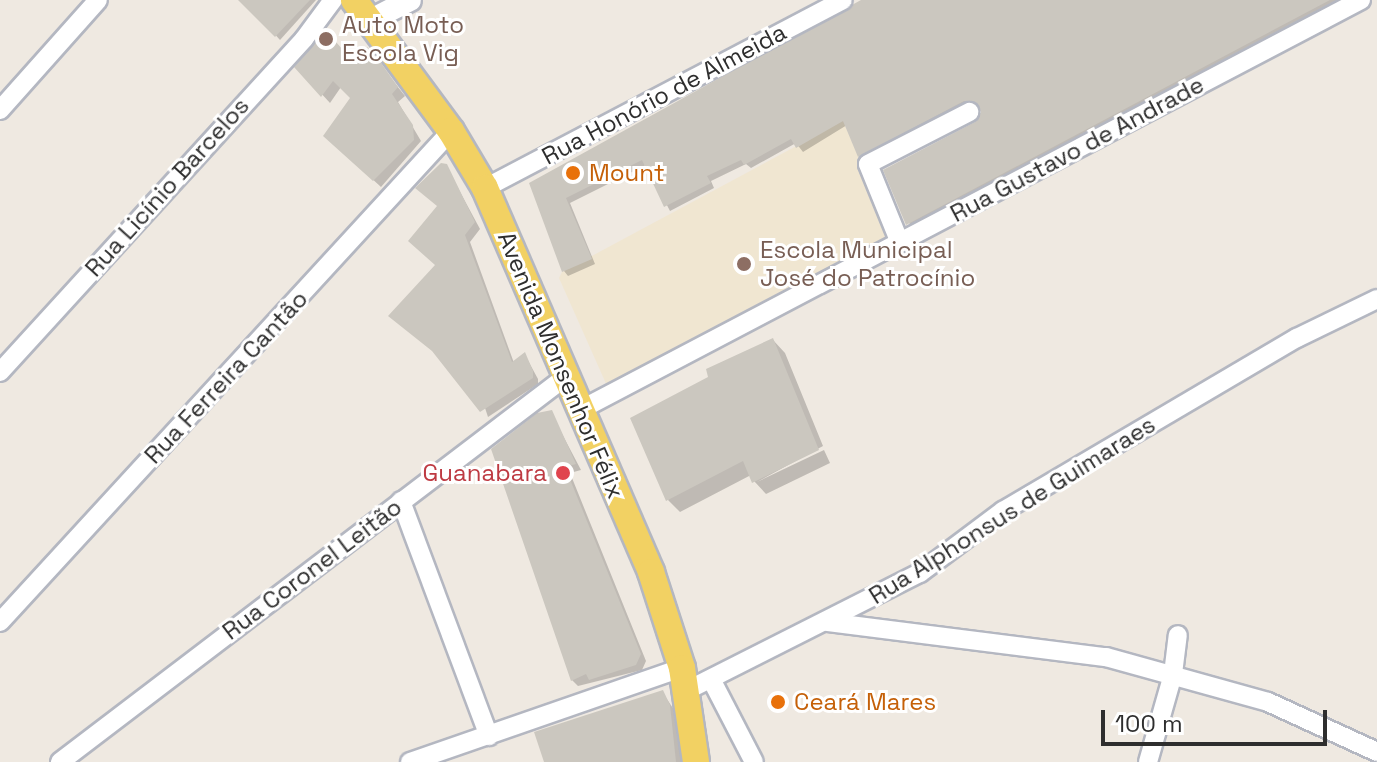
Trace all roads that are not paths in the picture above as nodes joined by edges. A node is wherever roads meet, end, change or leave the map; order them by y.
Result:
1 (98, 0) edge
2 (333, 0) edge
3 (354, 0) edge
4 (410, 0) edge
5 (843, 0) edge
6 (1361, 0) edge
7 (369, 21) junction
8 (0, 110) edge
9 (969, 112) dead end
10 (451, 131) junction
11 (485, 188) junction
12 (900, 243) junction
13 (1377, 299) edge
14 (0, 372) edge
15 (564, 378) junction
16 (580, 410) junction
17 (401, 501) junction
18 (0, 622) edge
19 (827, 622) junction
20 (1178, 635) dead end
21 (1173, 674) junction
22 (711, 679) junction
23 (684, 680) junction
24 (489, 736) junction
25 (1377, 752) edge
26 (77, 756) edge
27 (60, 762) edge
28 (410, 762) edge
29 (696, 762) edge
30 (754, 762) edge
31 (1148, 762) edge

1 - 8 street
2 - 14 street, Rua Licínio Barcelos
3 - 7 main road, Avenida Monsenhor Félix
4 - 7 street
5 - 11 street, Rua Honório de Almeida
6 - 12 street, Rua Gustavo de Andrade
7 - 10 main road, Avenida Monsenhor Félix
9 - 12 street
10 - 11 main road, Avenida Monsenhor Félix
10 - 18 street, Rua Ferreira Cantão
11 - 15 main road, Avenida Monsenhor Félix
12 - 16 street, Rua Gustavo de Andrade
13 - 19 street, Rua Alphonsus de Guimaraes
15 - 16 main road, Avenida Monsenhor Félix
15 - 17 street, Rua Coronel Leitão
16 - 23 main road, Avenida Monsenhor Félix
17 - 24 street
17 - 26 street, Rua Coronel Leitão
19 - 21 street
19 - 22 street, Rua Alphonsus de Guimaraes
20 - 21 street
21 - 25 street
21 - 31 street
22 - 23 street, Rua Alphonsus de Guimaraes
22 - 30 street
23 - 24 street, Rua Alphonsus de Guimaraes
23 - 29 main road, Avenida Monsenhor Félix
24 - 28 street, Rua Alphonsus de Guimaraes
26 - 27 street, Rua Coronel Leitão

